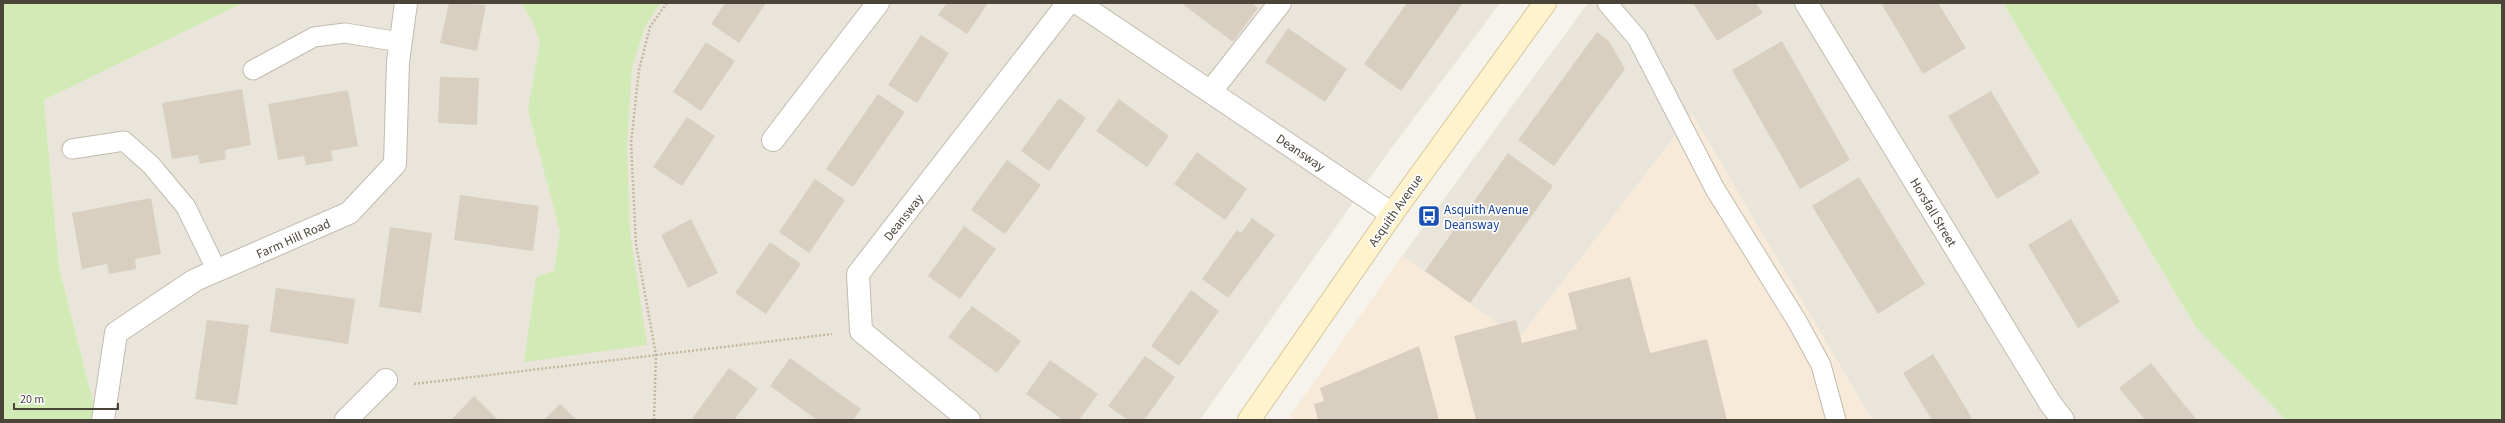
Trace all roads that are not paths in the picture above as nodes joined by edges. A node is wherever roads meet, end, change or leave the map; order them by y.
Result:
1 (406, 3) edge
2 (878, 3) edge
3 (1068, 3) edge
4 (1078, 3) edge
5 (1280, 3) edge
6 (1545, 3) edge
7 (1607, 3) edge
8 (1806, 3) edge
9 (400, 42) junction
10 (253, 70) dead end
11 (1211, 91) junction
12 (773, 140) dead end
13 (72, 149) dead end
14 (1392, 214) junction
15 (217, 271) junction
16 (386, 380) road end
17 (103, 420) edge
18 (346, 420) edge
19 (969, 420) edge
20 (1249, 420) edge
21 (1836, 420) edge
22 (2063, 420) edge

1 - 9 street, Farm Hill Road
2 - 12 street
3 - 19 street, Deansway
4 - 11 street, Deansway
5 - 11 street
6 - 14 main road, Asquith Avenue
7 - 21 lane
8 - 22 street, Horsfall Street
9 - 10 lane
9 - 15 street, Farm Hill Road
11 - 14 street, Deansway
13 - 15 lane
14 - 20 main road, Asquith Avenue
15 - 17 street, Farm Hill Road
16 - 18 street

